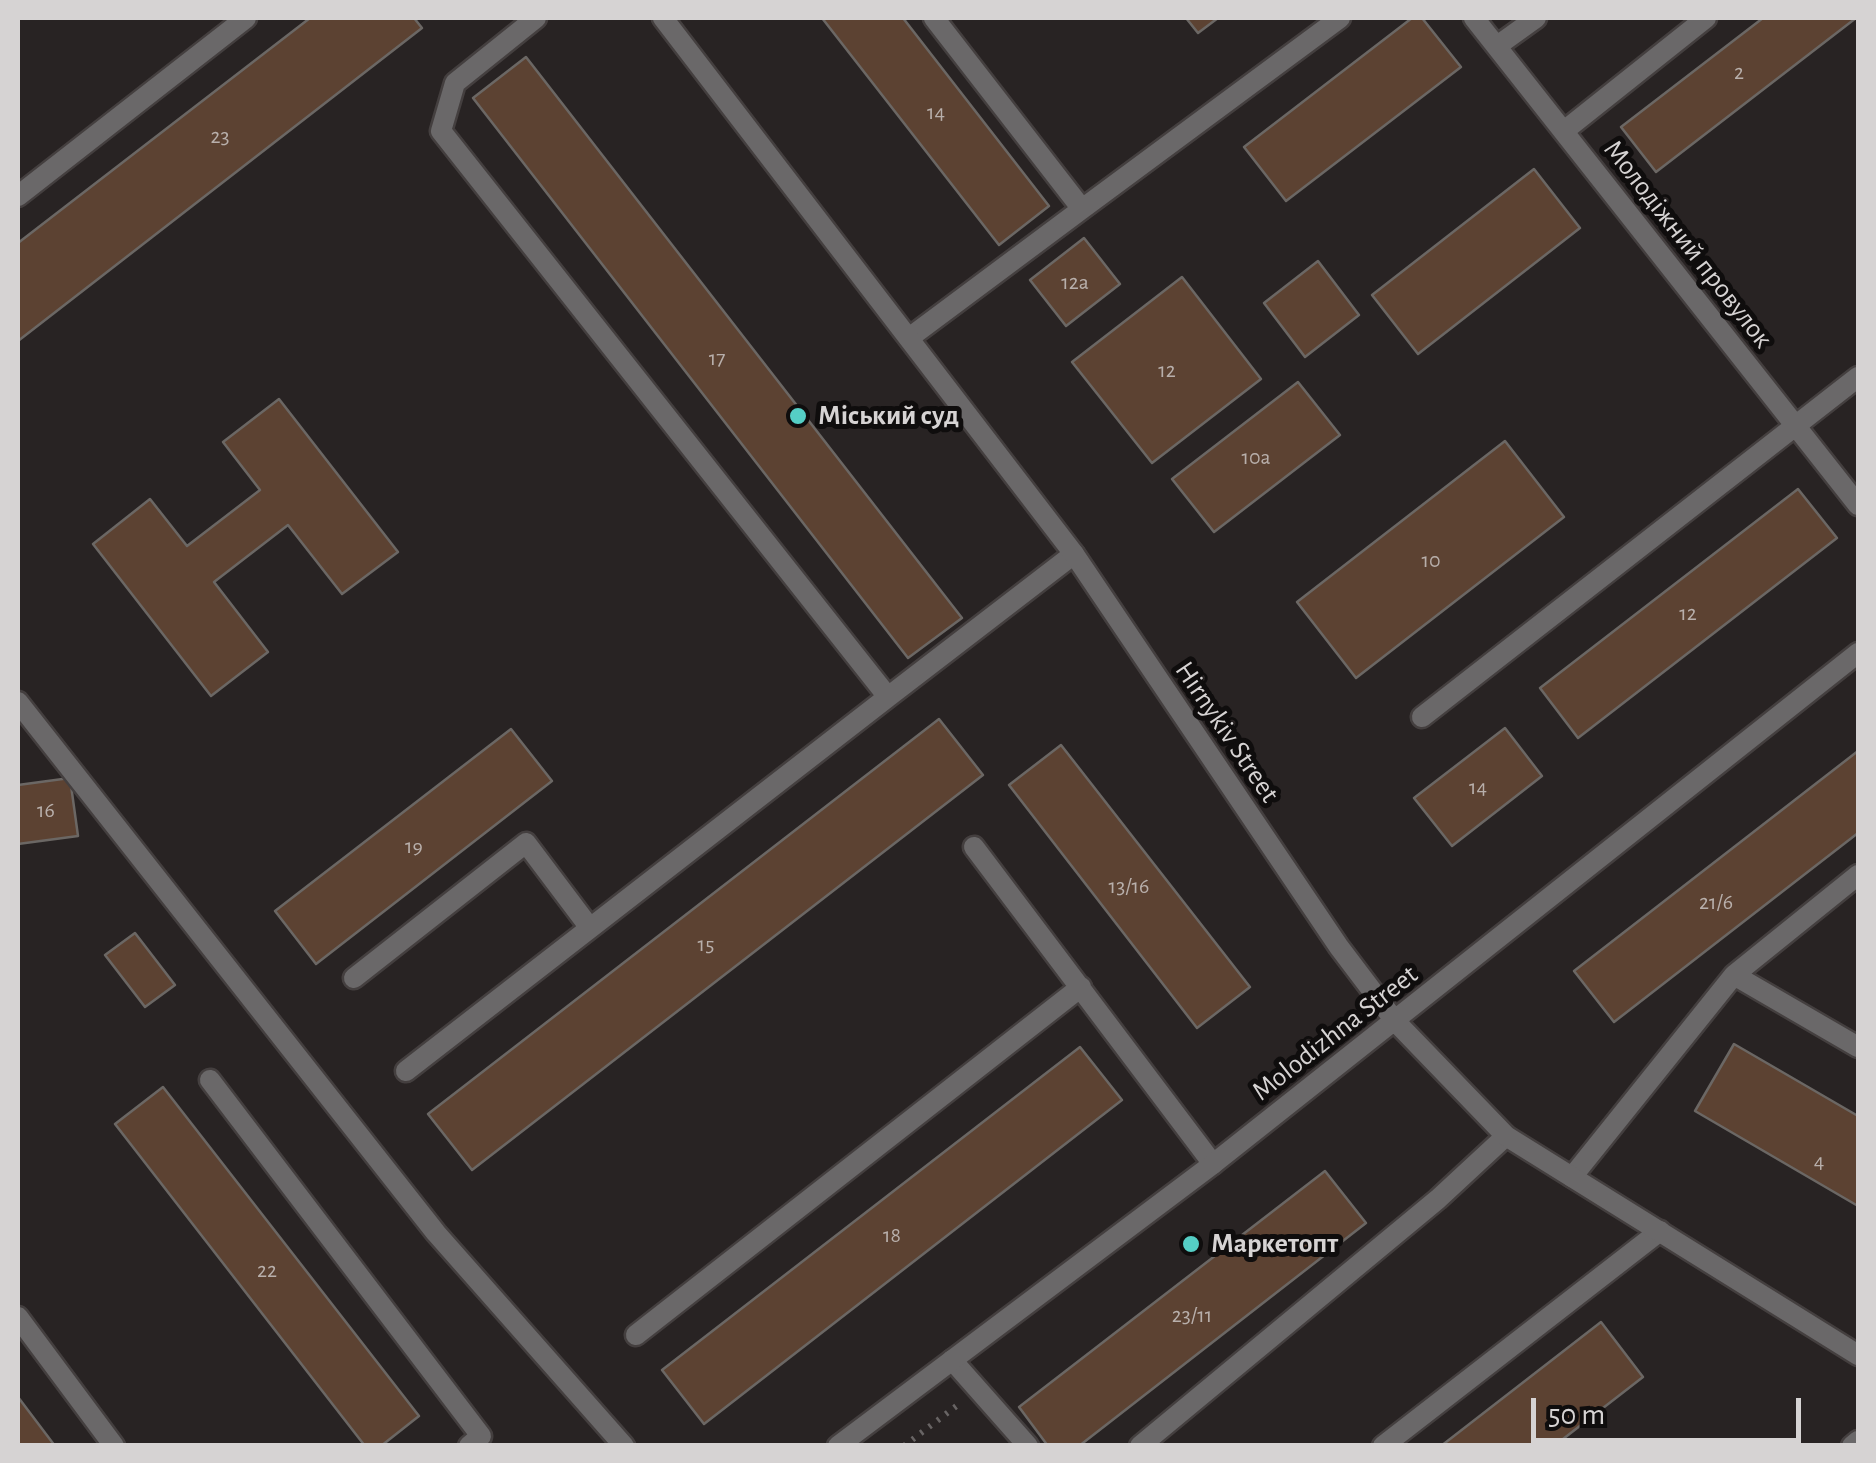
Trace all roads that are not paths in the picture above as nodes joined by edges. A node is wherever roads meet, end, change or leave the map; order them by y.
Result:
1 (246, 18) edge
2 (536, 18) edge
3 (663, 18) edge
4 (934, 18) edge
5 (1340, 18) edge
6 (1474, 18) edge
7 (1536, 18) edge
8 (1706, 18) edge
9 (1497, 46) junction
10 (1564, 131) junction
11 (18, 196) edge
12 (1082, 209) junction
13 (909, 338) junction
14 (1858, 376) edge
15 (1796, 425) junction
16 (1858, 505) edge
17 (1074, 554) junction
18 (1858, 653) edge
19 (888, 697) junction
20 (18, 702) edge
21 (1422, 717) dead end
22 (974, 847) dead end
23 (1858, 875) edge
24 (590, 928) junction
25 (1734, 975) junction
26 (354, 978) dead end
27 (1081, 987) junction
28 (1395, 1021) junction
29 (1858, 1048) edge
30 (406, 1071) dead end
31 (210, 1080) dead end
32 (1506, 1136) junction
33 (1214, 1164) junction
34 (1572, 1177) junction
35 (1660, 1231) junction
36 (18, 1318) edge
37 (636, 1336) dead end
38 (1858, 1355) edge
39 (952, 1360) junction
40 (1858, 1441) edge
41 (114, 1446) edge
42 (469, 1446) edge
43 (624, 1446) edge
44 (838, 1446) edge
45 (1028, 1446) edge
46 (1140, 1446) edge
47 (1383, 1446) edge
48 (1852, 1446) edge

1 - 11 street
2 - 19 street
3 - 13 street, Hirnykiv Street
4 - 12 street
5 - 12 street
6 - 9 street, Молодіжний провулок
7 - 9 street
8 - 10 street
9 - 10 street, Молодіжний провулок
10 - 15 street, Молодіжний провулок
12 - 13 street
13 - 17 street, Hirnykiv Street
14 - 15 street
15 - 16 street, Молодіжний провулок
15 - 21 street
17 - 19 street
17 - 28 street, Hirnykiv Street
18 - 28 street, Molodizhna Street
19 - 24 street
20 - 43 street
22 - 27 street
23 - 25 street
24 - 26 street
24 - 30 street
25 - 29 street
25 - 34 street
27 - 33 street
27 - 37 street
28 - 32 street, Hirnykiv Street
28 - 33 street, Molodizhna Street
31 - 42 street
32 - 34 street, Hirnykiv Street
32 - 46 street
33 - 39 street, Molodizhna Street
34 - 35 street, Hirnykiv Street
35 - 38 street, Hirnykiv Street
35 - 47 street
36 - 41 street
39 - 44 street, Molodizhna Street
39 - 45 street
40 - 48 street

